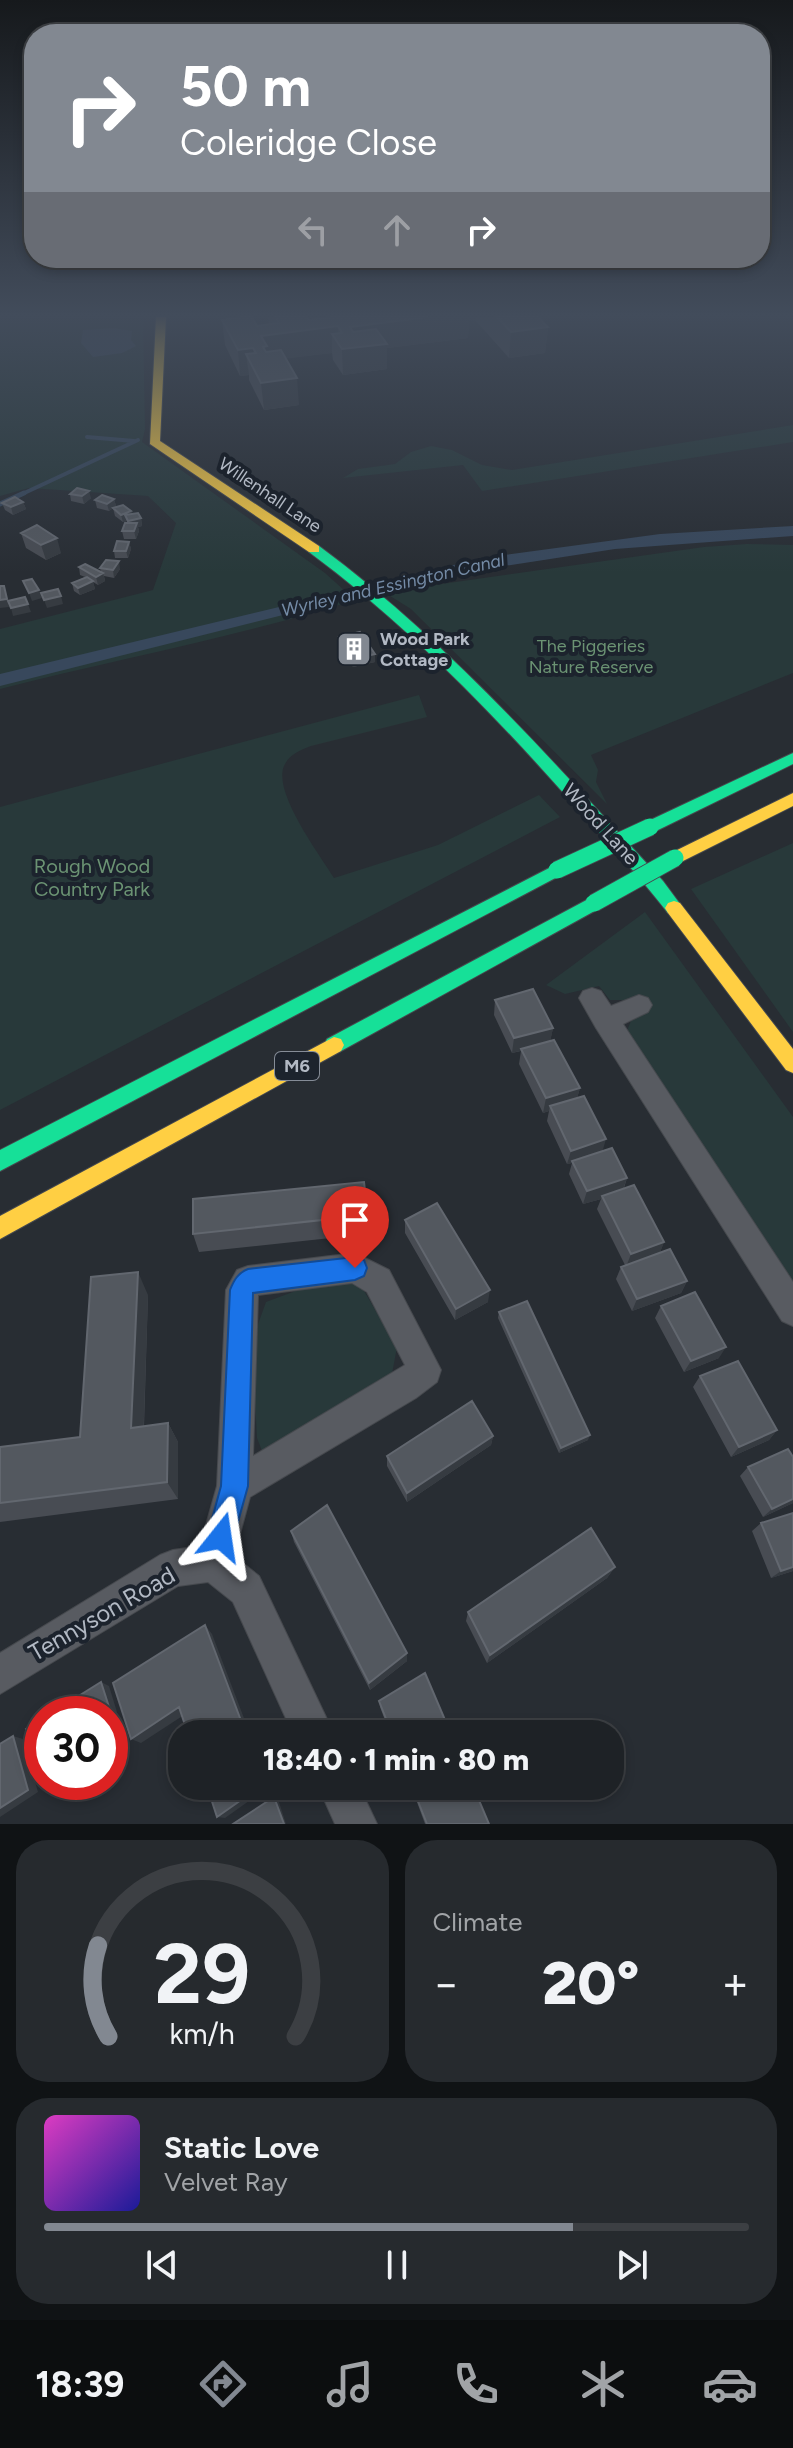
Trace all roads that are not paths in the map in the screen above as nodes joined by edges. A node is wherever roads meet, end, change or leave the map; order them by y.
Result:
1 (156, 402) edge
2 (346, 572) joint
3 (793, 758) edge
4 (793, 799) edge
5 (639, 1005) dead end
6 (793, 1064) edge
7 (0, 1161) edge
8 (0, 1228) edge
9 (793, 1310) edge
10 (235, 1486) junction
11 (214, 1563) junction
12 (0, 1675) edge
13 (307, 1720) edge
14 (345, 1800) edge
15 (356, 1824) edge

1 - 2 main road, Willenhall Lane
2 - 6 main road, Wood Lane
3 - 7 main road, bridge
4 - 8 main road, M6, bridge
5 - 9 street
10 - 10 street
10 - 11 street
11 - 12 street, Tennyson Road
11 - 13 street
14 - 15 street

